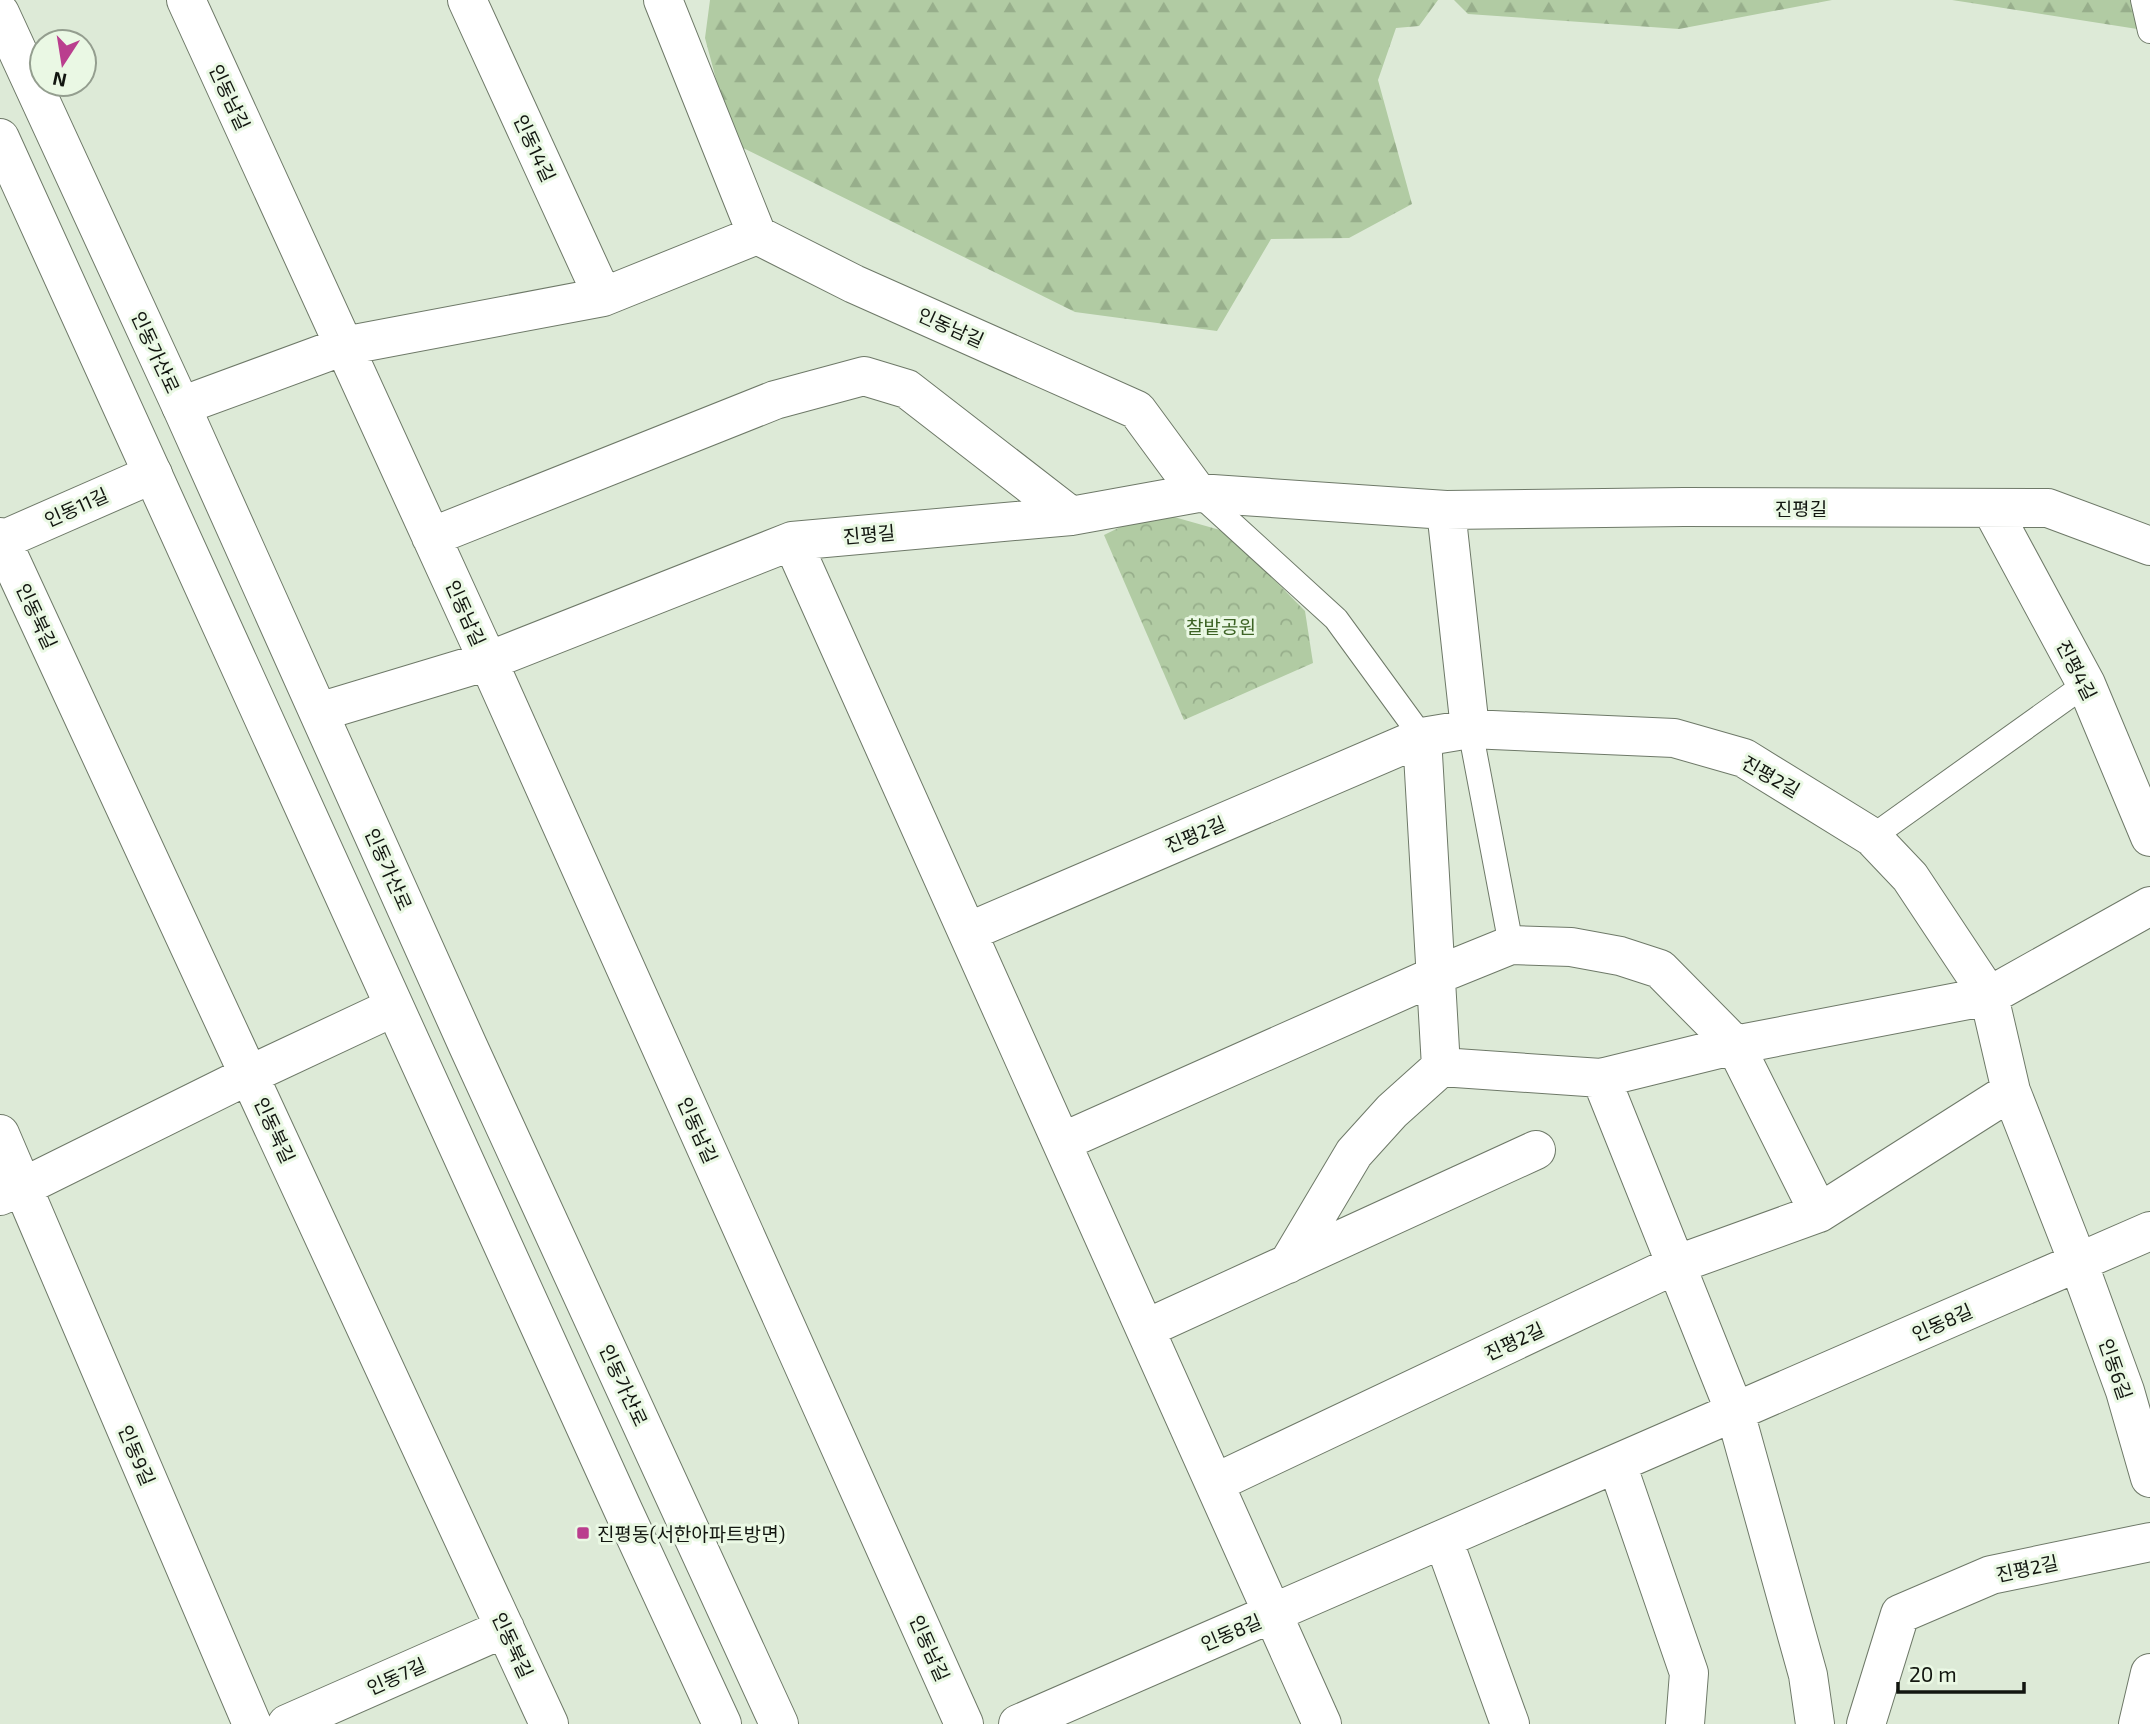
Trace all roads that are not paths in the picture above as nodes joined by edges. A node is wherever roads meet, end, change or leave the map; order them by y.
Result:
1 (186, 0) edge
2 (467, 0) edge
3 (663, 0) edge
4 (2143, 0) edge
5 (0, 13) edge
6 (2150, 31) edge
7 (0, 138) edge
8 (757, 235) junction
9 (603, 297) junction
10 (344, 346) junction
11 (181, 406) junction
12 (153, 474) junction
13 (1198, 493) junction
14 (1991, 508) junction
15 (1446, 510) junction
16 (1071, 516) junction
17 (431, 537) junction
18 (1, 539) edge
19 (792, 541) junction
20 (2150, 546) edge
21 (488, 661) junction
22 (2086, 684) junction
23 (319, 712) junction
24 (1470, 729) junction
25 (1422, 737) junction
26 (1872, 837) junction
27 (2150, 837) edge
28 (2150, 906) edge
29 (968, 932) junction
30 (1511, 945) junction
31 (1437, 975) junction
32 (1989, 996) junction
33 (394, 1007) junction
34 (1735, 1045) junction
35 (1441, 1067) junction
36 (249, 1075) junction
37 (1601, 1078) junction
38 (2011, 1091) junction
39 (0, 1134) edge
40 (1062, 1142) junction
41 (1536, 1150) dead end
42 (11, 1191) edge
43 (1819, 1213) junction
44 (2150, 1231) edge
45 (2078, 1262) junction
46 (1288, 1264) junction
47 (1675, 1265) junction
48 (1145, 1329) junction
49 (1735, 1412) junction
50 (1617, 1464) junction
51 (2150, 1478) edge
52 (1214, 1483) junction
53 (1443, 1539) junction
54 (2150, 1542) edge
55 (1273, 1614) junction
56 (505, 1628) junction
57 (2150, 1673) edge
58 (252, 1724) edge
59 (287, 1724) edge
60 (549, 1724) edge
61 (722, 1724) edge
62 (779, 1724) edge
63 (964, 1724) edge
64 (1018, 1724) edge
65 (1322, 1724) edge
66 (1510, 1724) edge
67 (1685, 1724) edge
68 (1815, 1724) edge
69 (1866, 1724) edge
70 (2138, 1724) edge

1 - 10 street, 인동남길
2 - 9 street, 인동14길
3 - 8 street
4 - 6 lane
5 - 11 street, 인동가산로
7 - 12 street
8 - 9 street
8 - 13 street, 인동남길
9 - 10 street
10 - 11 street
10 - 17 street, 인동남길
11 - 23 street, 인동가산로
12 - 18 street, 인동11길
12 - 33 street
13 - 15 street, 진평길
13 - 16 street, 진평길
13 - 25 lane
14 - 15 street, 진평길
14 - 20 street, 진평길
14 - 22 street, 진평4길
15 - 24 street
16 - 17 street
16 - 19 street, 진평길
17 - 21 street, 인동남길
18 - 36 street, 인동북길
19 - 21 street, 진평길
19 - 29 street
21 - 23 street, 진평길
21 - 63 street, 인동남길
22 - 26 lane
22 - 27 street, 진평4길
23 - 62 street, 인동가산로
24 - 25 street, 진평2길
24 - 26 street, 진평2길
24 - 30 lane
25 - 29 street, 진평2길
25 - 31 street
26 - 32 street, 진평2길
28 - 32 street
29 - 40 street
30 - 31 street
30 - 34 street
31 - 35 street
31 - 40 street
32 - 34 street
32 - 38 street, 진평2길
33 - 36 street
33 - 61 street
34 - 37 street
34 - 43 street
35 - 37 street
35 - 46 street
36 - 42 street
36 - 56 street, 인동북길
37 - 47 street
38 - 43 street, 진평2길
38 - 45 street, 진평2길
39 - 42 street, 인동9길
40 - 48 street
41 - 46 street
42 - 58 street, 인동9길
43 - 47 street, 진평2길
44 - 45 street, 인동8길
45 - 49 street, 인동8길
45 - 51 street, 인동6길
46 - 48 street
47 - 49 street
47 - 52 street, 진평2길
48 - 52 street
49 - 50 street, 인동8길
49 - 68 street
50 - 53 street, 인동8길
50 - 67 street
52 - 55 street
53 - 55 street, 인동8길
53 - 66 street
54 - 69 street, 진평2길
55 - 64 street, 인동8길
55 - 65 street
56 - 59 street, 인동7길
56 - 60 street, 인동북길
57 - 70 street

